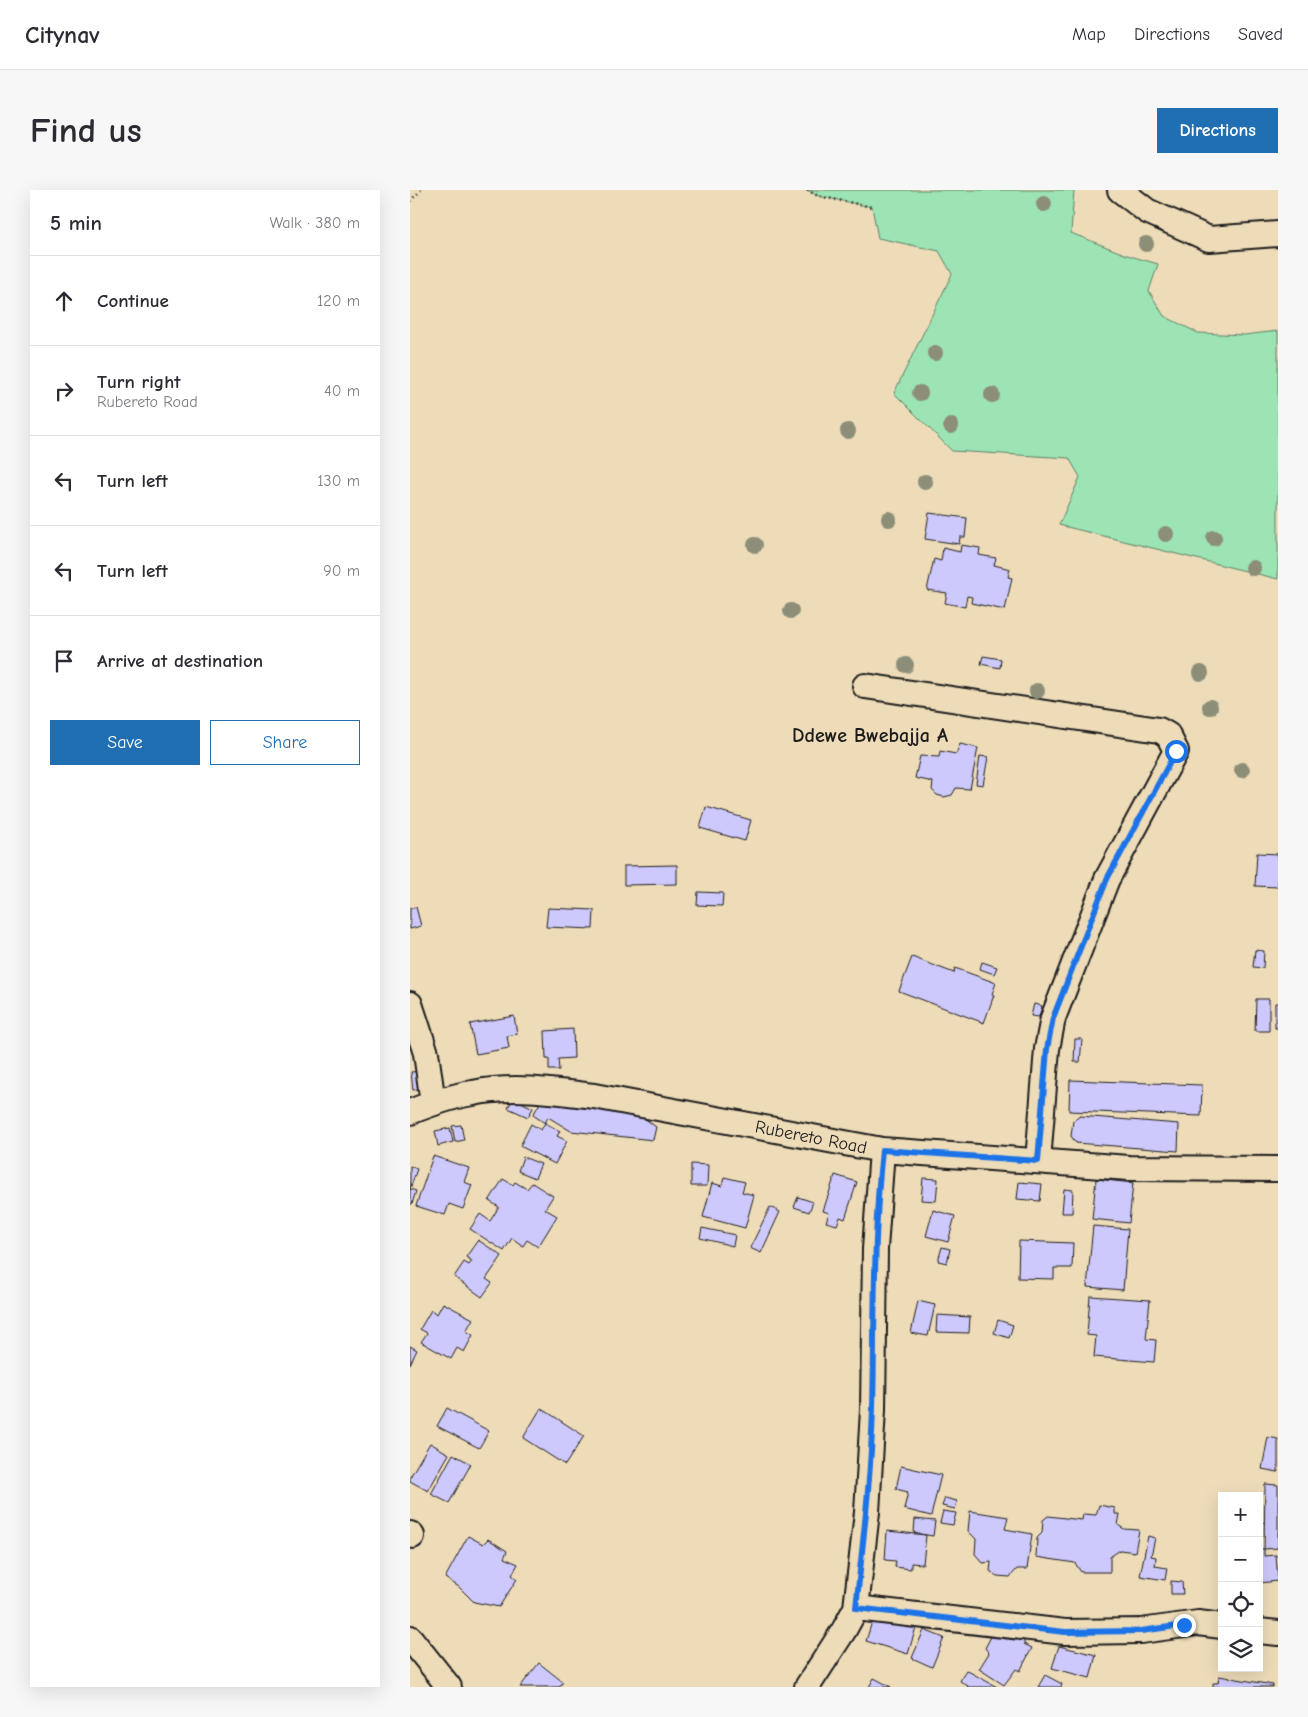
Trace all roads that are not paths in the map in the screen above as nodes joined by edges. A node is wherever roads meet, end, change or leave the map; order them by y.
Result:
1 (1120, 190) edge
2 (1278, 234) edge
3 (865, 686) dead end
4 (410, 1004) edge
5 (433, 1103) junction
6 (410, 1112) edge
7 (882, 1150) junction
8 (1038, 1161) junction
9 (1278, 1169) edge
10 (856, 1608) junction
11 (1218, 1626) edge
12 (1263, 1631) edge
13 (1278, 1633) edge
14 (410, 1638) edge
15 (449, 1687) edge
16 (807, 1687) edge

1 - 2 street
3 - 8 street
4 - 5 street
5 - 6 street, Rubereto Road
5 - 7 street, Rubereto Road
7 - 8 street, Rubereto Road
7 - 10 street
8 - 9 street, Rubereto Road
10 - 11 street
10 - 16 street
12 - 13 street
14 - 15 street

